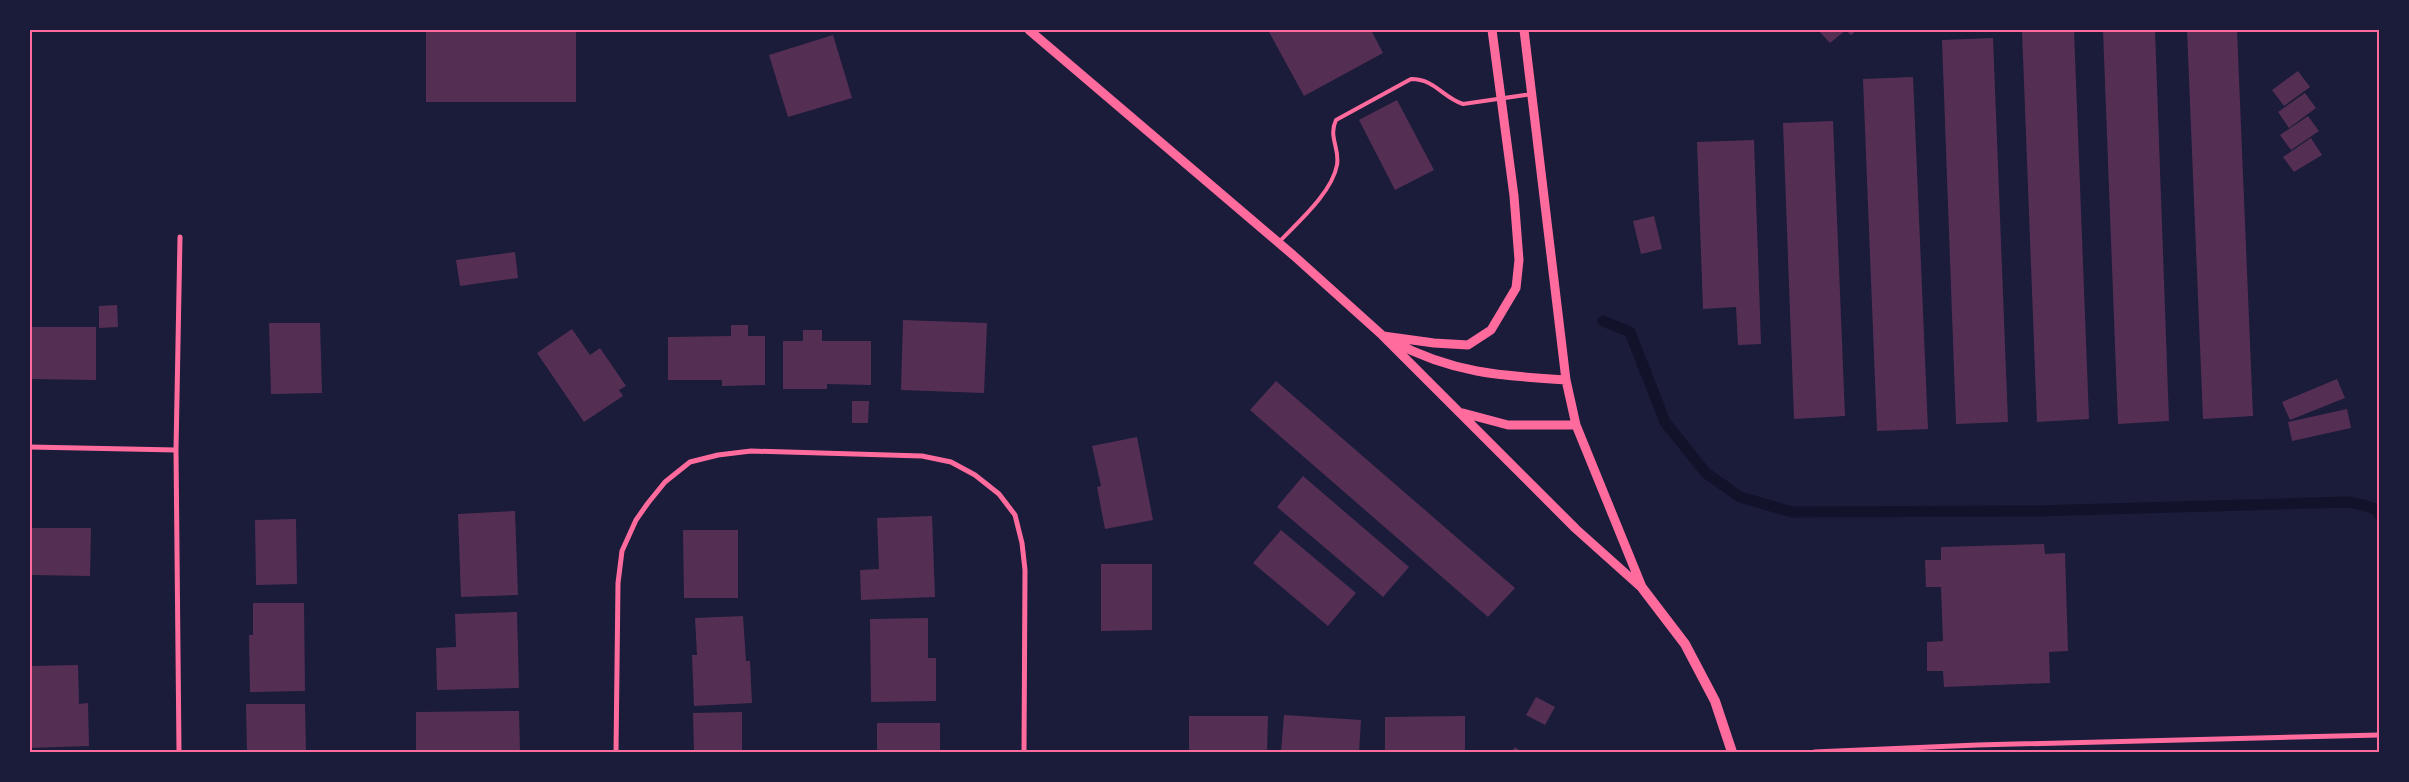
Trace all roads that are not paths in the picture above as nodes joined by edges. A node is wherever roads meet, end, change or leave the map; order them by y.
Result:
1 (1030, 30) edge
2 (1492, 30) edge
3 (1524, 30) edge
4 (1532, 94) junction
5 (1500, 100) junction
6 (180, 237) dead end
7 (1278, 243) junction
8 (1382, 336) junction
9 (1566, 380) junction
10 (1462, 413) junction
11 (1576, 425) junction
12 (30, 447) edge
13 (176, 450) junction
14 (1643, 589) junction
15 (2379, 735) edge
16 (179, 752) edge
17 (616, 752) edge
18 (1024, 752) edge
19 (1732, 752) edge
20 (1814, 752) edge

1 - 7 street
2 - 5 street
3 - 4 street
4 - 5 lane
4 - 9 street
5 - 7 lane
5 - 8 street
6 - 13 street
7 - 8 street
8 - 9 street
8 - 10 street
9 - 11 street
10 - 11 street
10 - 14 street
11 - 14 street
12 - 13 street
13 - 16 street
14 - 19 main road
15 - 20 street
17 - 18 street

